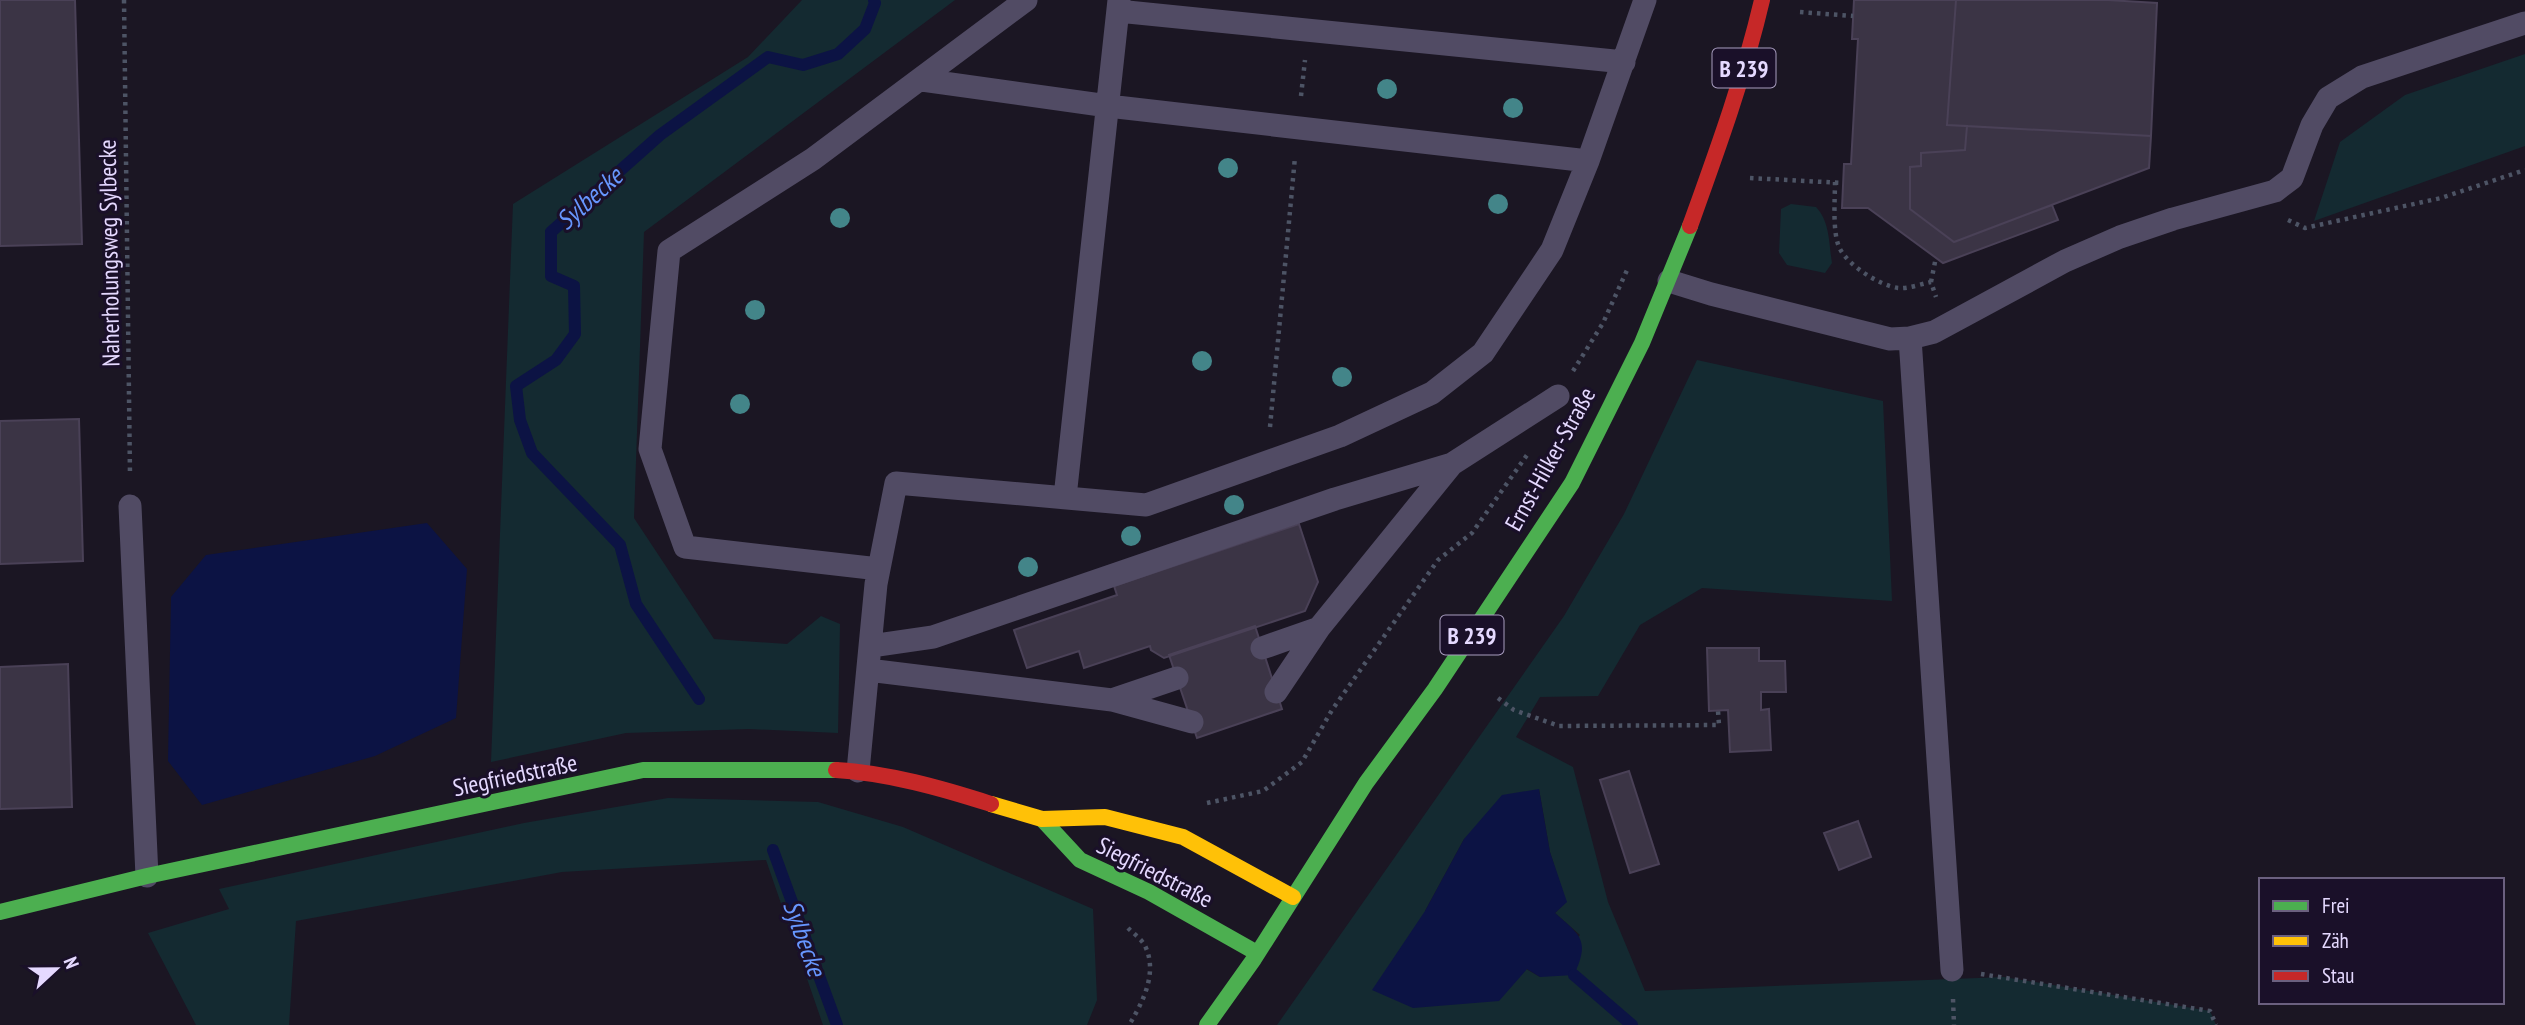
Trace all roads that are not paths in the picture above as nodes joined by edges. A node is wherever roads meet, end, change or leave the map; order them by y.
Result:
1 (1026, 0) edge
2 (1644, 0) edge
3 (1762, 0) edge
4 (1119, 6) edge
5 (2525, 23) edge
6 (1625, 62) junction
7 (922, 80) junction
8 (1108, 106) junction
9 (1588, 162) junction
10 (1669, 281) junction
11 (1910, 338) junction
12 (1558, 396) road end
13 (1452, 464) junction
14 (1065, 497) junction
15 (130, 506) road end
16 (879, 569) junction
17 (1319, 628) junction
18 (871, 646) junction
19 (1262, 648) dead end
20 (868, 670) junction
21 (1177, 678) dead end
22 (1276, 692) dead end
23 (1112, 700) junction
24 (1192, 722) dead end
25 (858, 771) junction
26 (1042, 819) junction
27 (147, 876) junction
28 (1293, 897) junction
29 (0, 912) edge
30 (1257, 953) junction
31 (1952, 970) road end
32 (1207, 1025) edge

1 - 7 lane
2 - 6 lane
3 - 10 street, Ernst-Hilker-Straße / B 239
4 - 6 lane
4 - 8 lane
5 - 11 lane
6 - 9 lane
7 - 8 lane
7 - 16 lane
8 - 9 lane
8 - 14 lane
9 - 14 lane
10 - 11 lane
10 - 28 street, Ernst-Hilker-Straße / B 239
11 - 31 lane
12 - 13 lane
13 - 17 lane
13 - 18 lane
14 - 16 lane
15 - 27 lane
16 - 18 lane
17 - 19 lane
17 - 22 lane
18 - 20 lane
20 - 23 lane
20 - 25 lane
21 - 23 lane
23 - 24 lane
25 - 26 street, Siegfriedstraße
25 - 27 street, Siegfriedstraße
26 - 28 street, Siegfriedstraße
26 - 30 street, Siegfriedstraße
27 - 29 street, Siegfriedstraße
28 - 30 street, B 239
30 - 32 street, B 239

